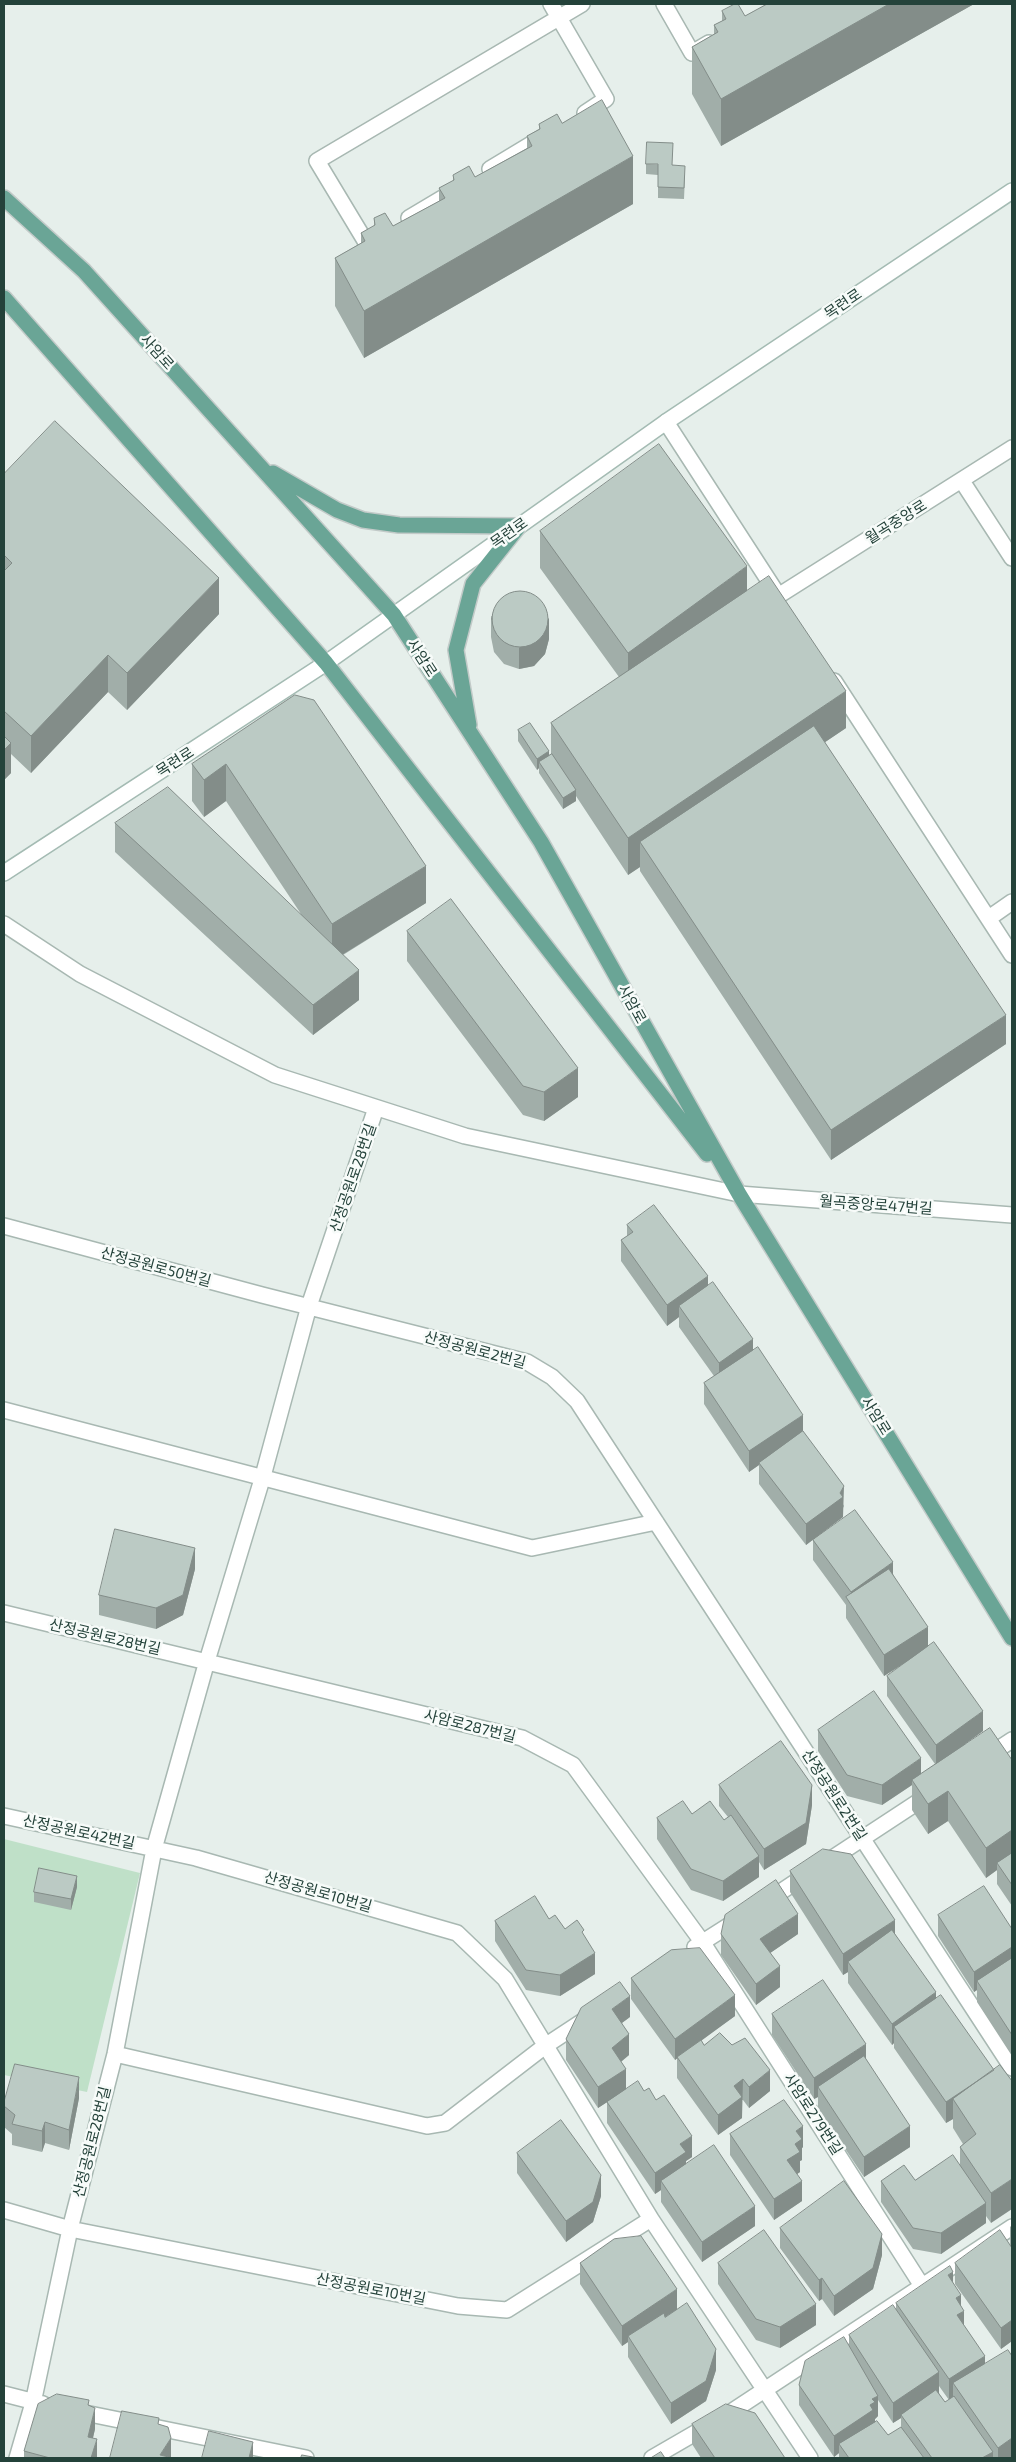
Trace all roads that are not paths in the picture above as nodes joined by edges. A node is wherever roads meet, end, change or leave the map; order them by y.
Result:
1 (582, 4) edge
2 (664, 4) edge
3 (555, 10) edge
4 (726, 33) edge
5 (572, 120) edge
6 (555, 130) edge
7 (1012, 191) edge
8 (4, 198) edge
9 (4, 298) edge
10 (666, 422) junction
11 (1012, 448) edge
12 (260, 466) junction
13 (962, 481) junction
14 (519, 526) junction
15 (1012, 558) edge
16 (778, 596) junction
17 (789, 612) edge
18 (394, 615) junction
19 (326, 663) junction
20 (827, 670) edge
21 (470, 732) junction
22 (4, 873) edge
23 (1012, 902) edge
24 (990, 918) junction
25 (4, 924) edge
26 (1012, 954) edge
27 (376, 1108) junction
28 (739, 1194) junction
29 (1012, 1215) edge
30 (4, 1226) edge
31 (309, 1306) junction
32 (4, 1410) edge
33 (263, 1476) junction
34 (656, 1522) junction
35 (4, 1613) edge
36 (1012, 1638) edge
37 (207, 1661) junction
38 (1012, 1740) edge
39 (971, 1767) edge
40 (937, 1789) edge
41 (4, 1816) edge
42 (862, 1838) junction
43 (154, 1849) junction
44 (703, 1942) junction
45 (686, 1954) edge
46 (595, 2014) edge
47 (545, 2046) junction
48 (115, 2054) junction
49 (1012, 2068) edge
50 (4, 2210) edge
51 (651, 2219) junction
52 (1012, 2227) edge
53 (70, 2229) junction
54 (922, 2286) junction
55 (765, 2388) junction
56 (4, 2394) edge
57 (33, 2403) junction
58 (17, 2458) edge
59 (306, 2458) edge
60 (652, 2458) edge
61 (810, 2458) edge

1 - 3 street
2 - 4 street
3 - 5 street
3 - 6 street
7 - 10 street, 목련로
8 - 12 main road, 사암로
9 - 19 main road, 사암로
10 - 14 street, 목련로
10 - 16 street
11 - 13 street, 월곡중앙로
12 - 14 main road
12 - 18 main road, 사암로
13 - 15 street
13 - 16 street, 월곡중앙로
14 - 18 street, 목련로
14 - 21 main road
16 - 17 street
18 - 19 street, 목련로
18 - 21 main road, 사암로
19 - 22 street, 목련로
19 - 28 main road, 사암로
20 - 24 street
21 - 28 main road, 사암로
23 - 24 street
24 - 26 street
25 - 27 street, 산정공원로28번길
27 - 28 street, 월곡중앙로47번길
27 - 31 street, 산정공원로28번길
28 - 29 street, 월곡중앙로47번길
28 - 36 main road, 사암로
30 - 31 street, 산정공원로50번길
31 - 33 street, 산정공원로28번길
31 - 34 street, 산정공원로2번길
32 - 33 street
33 - 34 street
33 - 37 street, 산정공원로28번길
34 - 42 street, 산정공원로2번길
35 - 37 street, 산정공원로28번길
37 - 43 street, 산정공원로28번길
37 - 44 street, 사암로287번길
38 - 39 street
40 - 42 street
41 - 43 street, 산정공원로42번길
42 - 44 street
42 - 49 street, 산정공원로2번길
43 - 47 street, 산정공원로10번길
43 - 48 street, 산정공원로28번길
44 - 45 street
44 - 54 street, 사암로279번길
46 - 47 street
47 - 48 street
47 - 51 street, 산정공원로10번길
48 - 53 street, 산정공원로28번길
50 - 53 street
51 - 53 street, 산정공원로10번길
51 - 55 street, 산정공원로10번길
52 - 54 street
53 - 57 street, 산정공원로28번길
54 - 55 street
55 - 60 street
55 - 61 street, 산정공원로10번길
56 - 57 street
57 - 58 street, 산정공원로28번길
57 - 59 street

